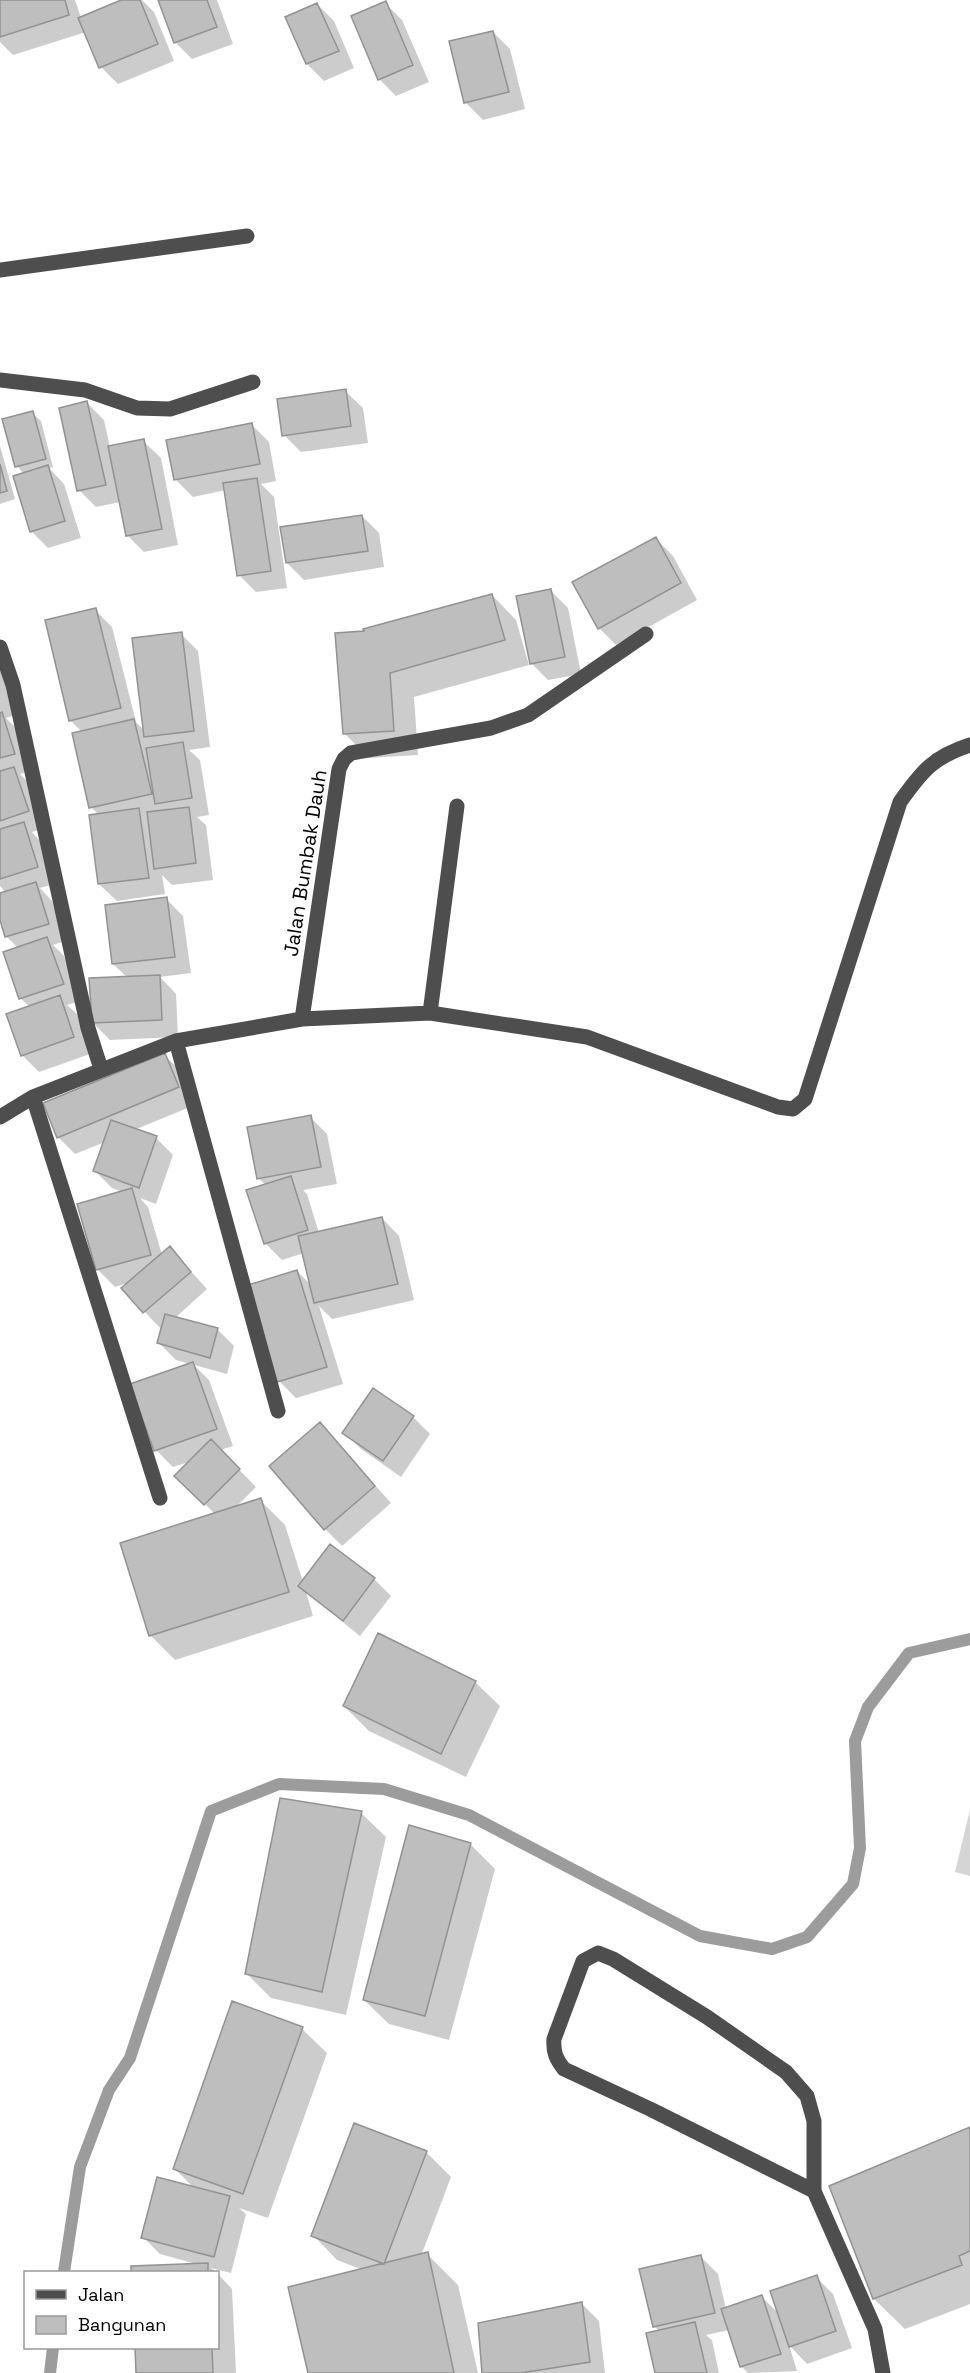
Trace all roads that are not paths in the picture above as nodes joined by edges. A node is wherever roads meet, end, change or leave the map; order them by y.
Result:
1 (247, 236) dead end
2 (0, 270) edge
3 (0, 380) edge
4 (253, 382) dead end
5 (646, 634) dead end
6 (0, 647) edge
7 (970, 746) edge
8 (457, 806) dead end
9 (430, 1013) junction
10 (302, 1019) junction
11 (176, 1041) junction
12 (101, 1069) junction
13 (33, 1097) junction
14 (0, 1118) edge
15 (278, 1411) dead end
16 (160, 1498) dead end
17 (814, 2191) junction
18 (881, 2371) edge

1 - 2 street
3 - 4 street
5 - 10 street, Jalan Bumbak Dauh
6 - 12 street
7 - 9 street
8 - 9 street
9 - 10 street
10 - 11 street
11 - 12 street
11 - 15 street
12 - 13 street
13 - 14 street
13 - 16 street
17 - 17 street
17 - 18 street

